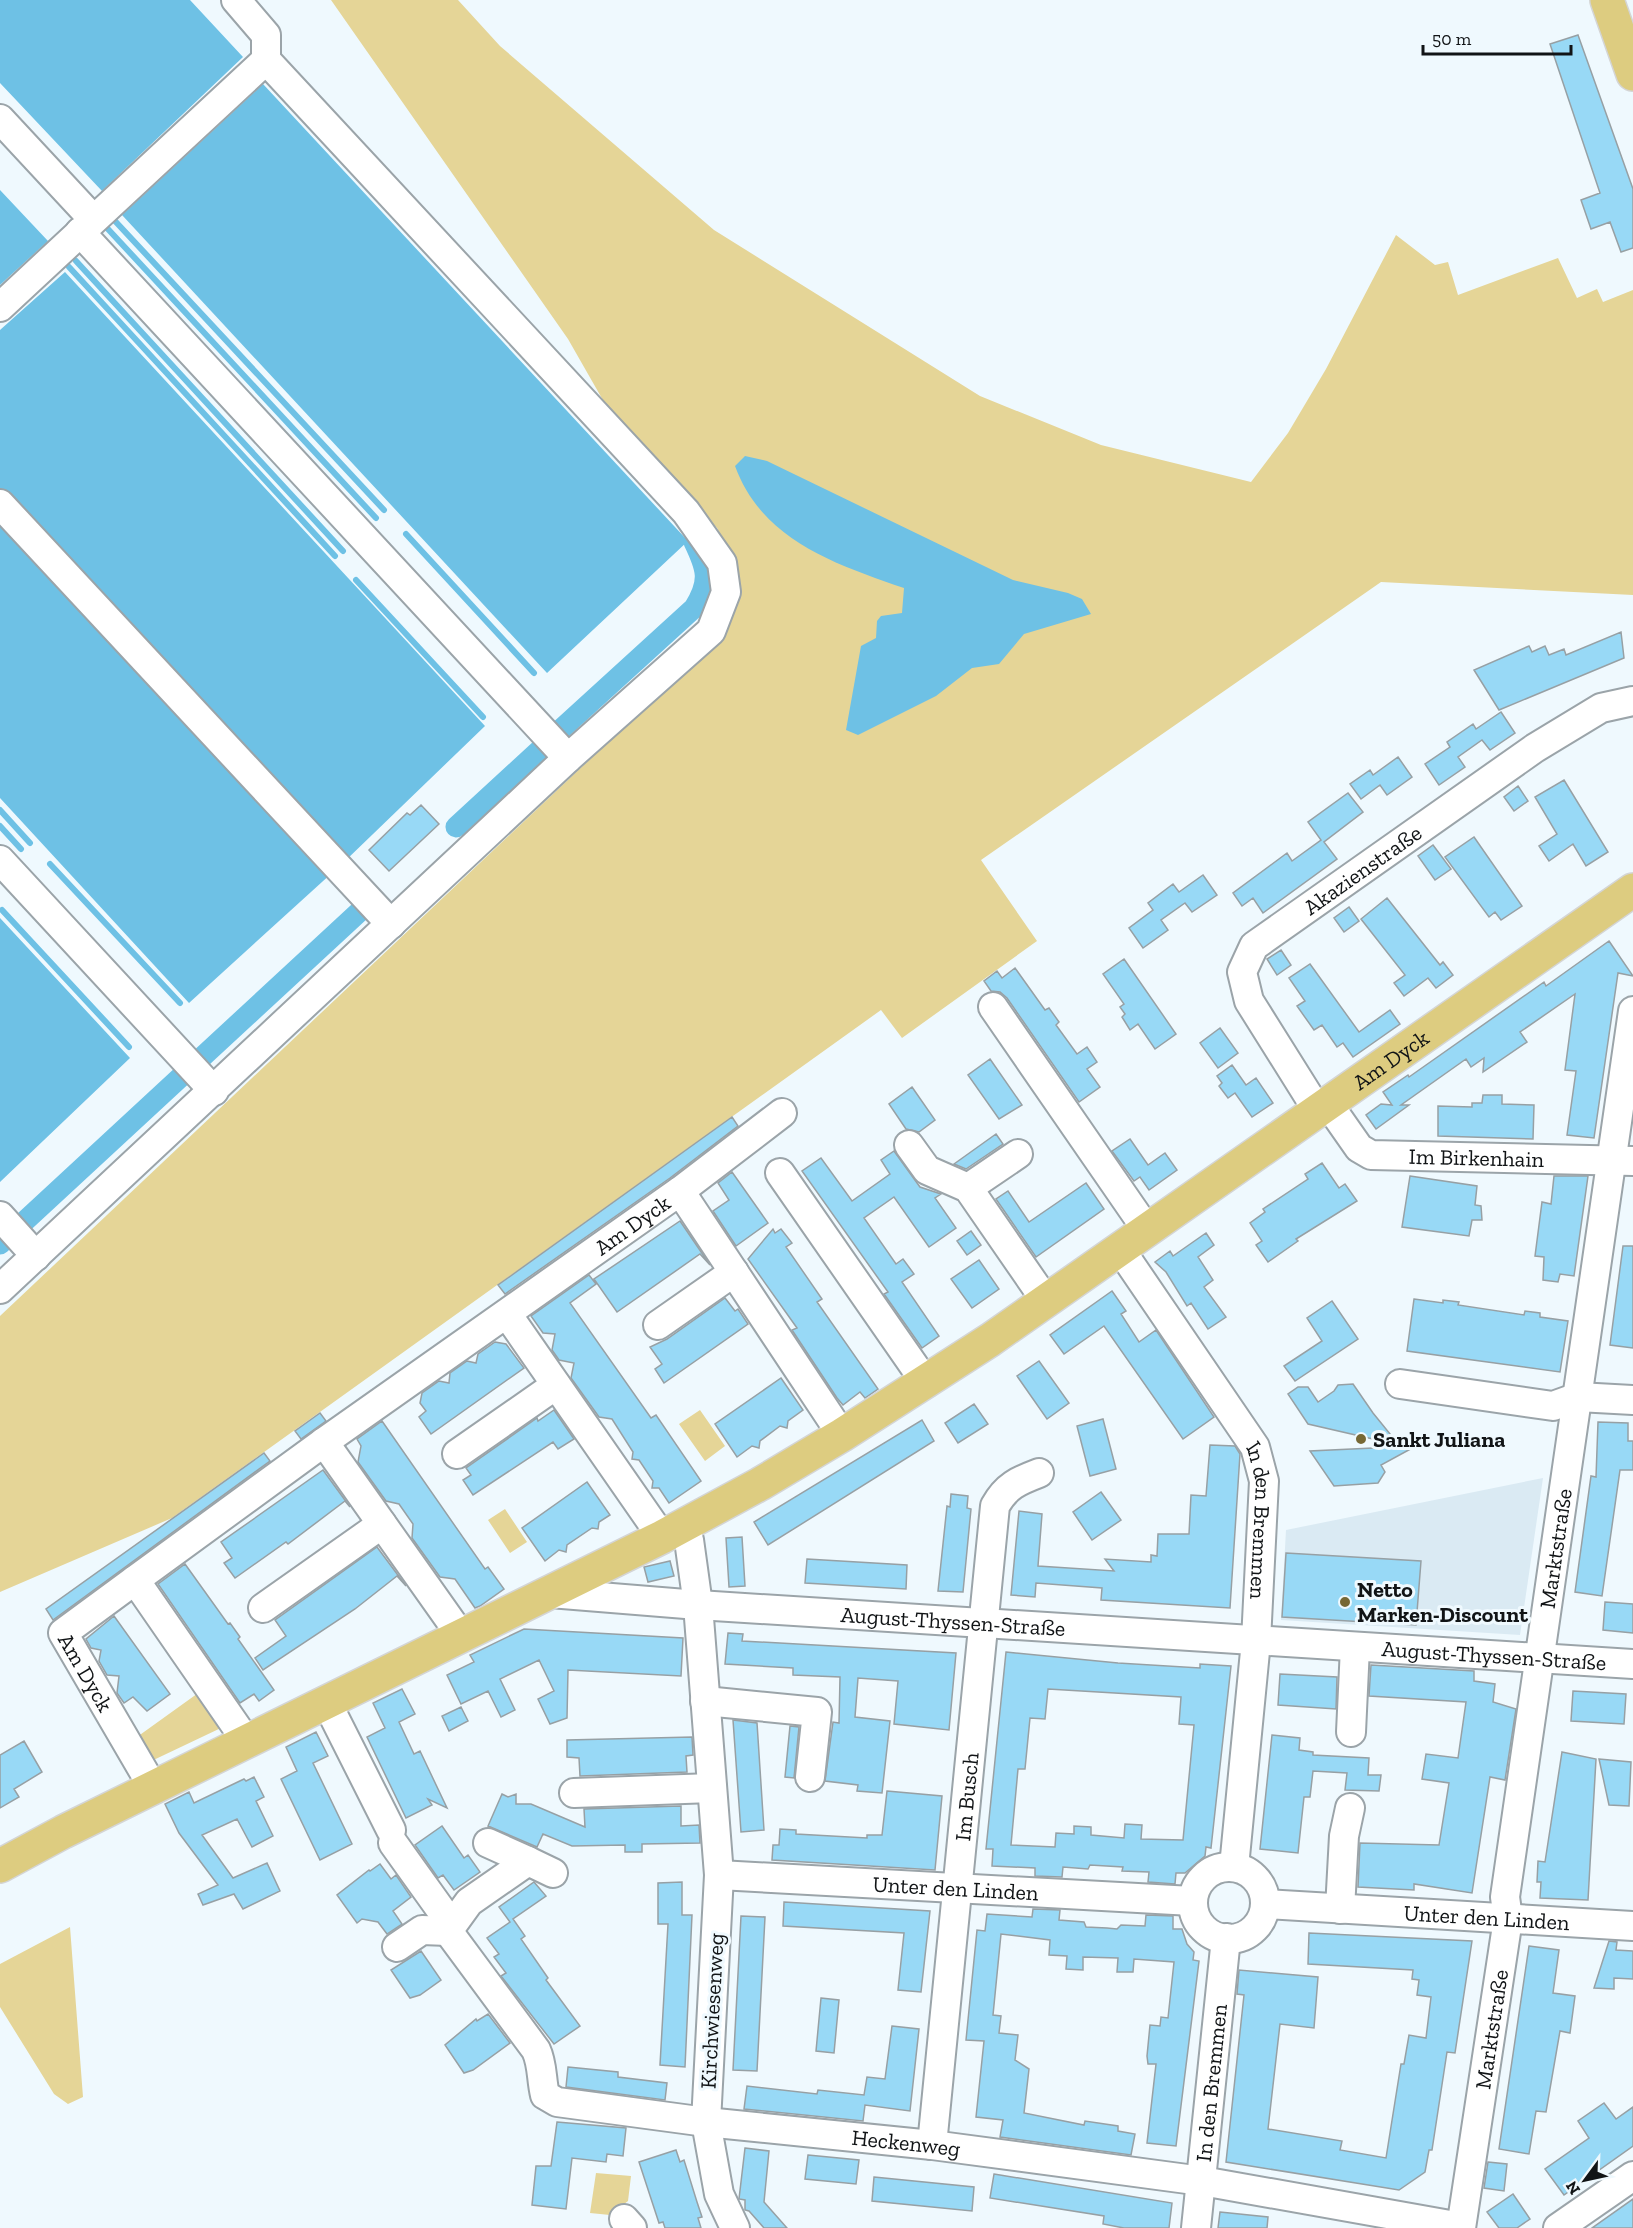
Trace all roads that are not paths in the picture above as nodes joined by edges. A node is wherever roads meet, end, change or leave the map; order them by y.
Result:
1 (236, 0) edge
2 (1607, 0) edge
3 (266, 60) junction
4 (1633, 74) edge
5 (0, 119) edge
6 (86, 225) junction
7 (0, 307) edge
8 (0, 504) edge
9 (1633, 701) edge
10 (568, 758) junction
11 (0, 860) edge
12 (1632, 894) edge
13 (391, 924) junction
14 (993, 1007) dead end
15 (1633, 1011) edge
16 (199, 1074) junction
17 (782, 1113) dead end
18 (1328, 1114) junction
19 (909, 1145) dead end
20 (1018, 1154) dead end
21 (1623, 1161) edge
22 (780, 1173) dead end
23 (968, 1188) junction
24 (680, 1191) junction
25 (1147, 1230) junction
26 (16, 1233) edge
27 (1120, 1249) junction
28 (734, 1272) junction
29 (0, 1289) edge
30 (1046, 1301) junction
31 (507, 1314) junction
32 (658, 1325) dead end
33 (926, 1383) junction
34 (1400, 1384) dead end
35 (556, 1385) junction
36 (1578, 1397) junction
37 (1633, 1400) edge
38 (842, 1435) junction
39 (324, 1442) junction
40 (457, 1454) dead end
41 (1038, 1473) dead end
42 (382, 1524) junction
43 (672, 1532) junction
44 (135, 1580) junction
45 (550, 1593) junction
46 (698, 1605) junction
47 (263, 1608) dead end
48 (984, 1623) junction
49 (462, 1637) junction
50 (1256, 1641) junction
51 (1355, 1647) junction
52 (1540, 1658) junction
53 (1633, 1664) edge
54 (705, 1701) junction
55 (327, 1703) junction
56 (1351, 1732) dead end
57 (247, 1742) junction
58 (810, 1777) dead end
59 (712, 1788) junction
60 (152, 1790) junction
61 (574, 1793) dead end
62 (1350, 1808) dead end
63 (488, 1842) dead end
64 (0, 1866) edge
65 (1234, 1867) junction
66 (719, 1875) junction
67 (956, 1890) junction
68 (1192, 1901) junction
69 (1265, 1904) junction
70 (1340, 1909) junction
71 (1508, 1919) junction
72 (1633, 1926) edge
73 (448, 1931) junction
74 (1226, 1938) junction
75 (397, 1947) dead end
76 (706, 2122) junction
77 (932, 2145) junction
78 (1633, 2176) edge
79 (1202, 2181) junction
80 (733, 2227) edge
81 (1461, 2227) edge
82 (1196, 2228) edge
83 (1558, 2228) edge

1 - 3 street
2 - 4 main road
3 - 6 street
3 - 10 street
5 - 6 street
6 - 7 street
6 - 10 street
8 - 13 street
9 - 18 street, Akazienstraße
10 - 13 street
11 - 16 street
12 - 18 main road, Am Dyck
13 - 16 street
14 - 25 street
15 - 21 street, Marktstraße
16 - 26 street
17 - 24 street
18 - 21 street, Im Birkenhain
18 - 25 main road, Am Dyck
19 - 23 street
20 - 23 street
21 - 36 street, Marktstraße
22 - 33 street
23 - 30 street
24 - 28 street, Am Dyck
24 - 31 street, Am Dyck
25 - 27 main road, Am Dyck
26 - 29 street
27 - 30 main road, Am Dyck
27 - 50 street, In den Bremmen
28 - 32 street
28 - 38 street, Am Dyck
30 - 33 main road, Am Dyck
31 - 35 street
31 - 39 street, Am Dyck
33 - 38 main road, Am Dyck
34 - 36 street
35 - 40 street
35 - 43 street
36 - 37 street
36 - 52 street, Marktstraße
38 - 43 main road, Am Dyck
39 - 42 street
39 - 44 street, Am Dyck
41 - 48 street, Im Busch
42 - 47 street
42 - 49 street
43 - 45 main road, Am Dyck
43 - 46 street, Kirchwiesenweg
44 - 57 street
44 - 60 street, Am Dyck
45 - 46 street, August-Thyssen-Straße
45 - 49 main road, Am Dyck
46 - 48 street, August-Thyssen-Straße
46 - 54 street, Kirchwiesenweg
48 - 50 street, August-Thyssen-Straße
48 - 67 street, Im Busch
49 - 55 main road, Am Dyck
50 - 51 street, August-Thyssen-Straße
50 - 65 street, In den Bremmen
51 - 52 street, August-Thyssen-Straße
51 - 56 street, August-Thyssen-Straße
52 - 53 street, August-Thyssen-Straße
52 - 71 street, Marktstraße
54 - 58 street
54 - 59 street, Kirchwiesenweg
55 - 57 main road, Am Dyck
55 - 73 street, Heckenweg
57 - 60 main road, Am Dyck
59 - 61 street
59 - 66 street, Kirchwiesenweg
60 - 64 main road
62 - 70 street
63 - 73 street
65 - 68 street
65 - 69 street
66 - 67 street, Unter den Linden
66 - 76 street, Kirchwiesenweg
67 - 68 street, Unter den Linden
67 - 77 street, Im Busch
68 - 74 street
69 - 70 street, Unter den Linden
69 - 74 street
70 - 71 street, Unter den Linden
71 - 72 street, Unter den Linden
71 - 81 street, Marktstraße
73 - 75 street
73 - 76 street, Heckenweg
74 - 79 street, In den Bremmen
76 - 77 street, Heckenweg
76 - 80 street, Kirchwiesenweg
77 - 79 street, Heckenweg
78 - 83 street
79 - 81 street, Heckenweg
79 - 82 street, In den Bremmen

